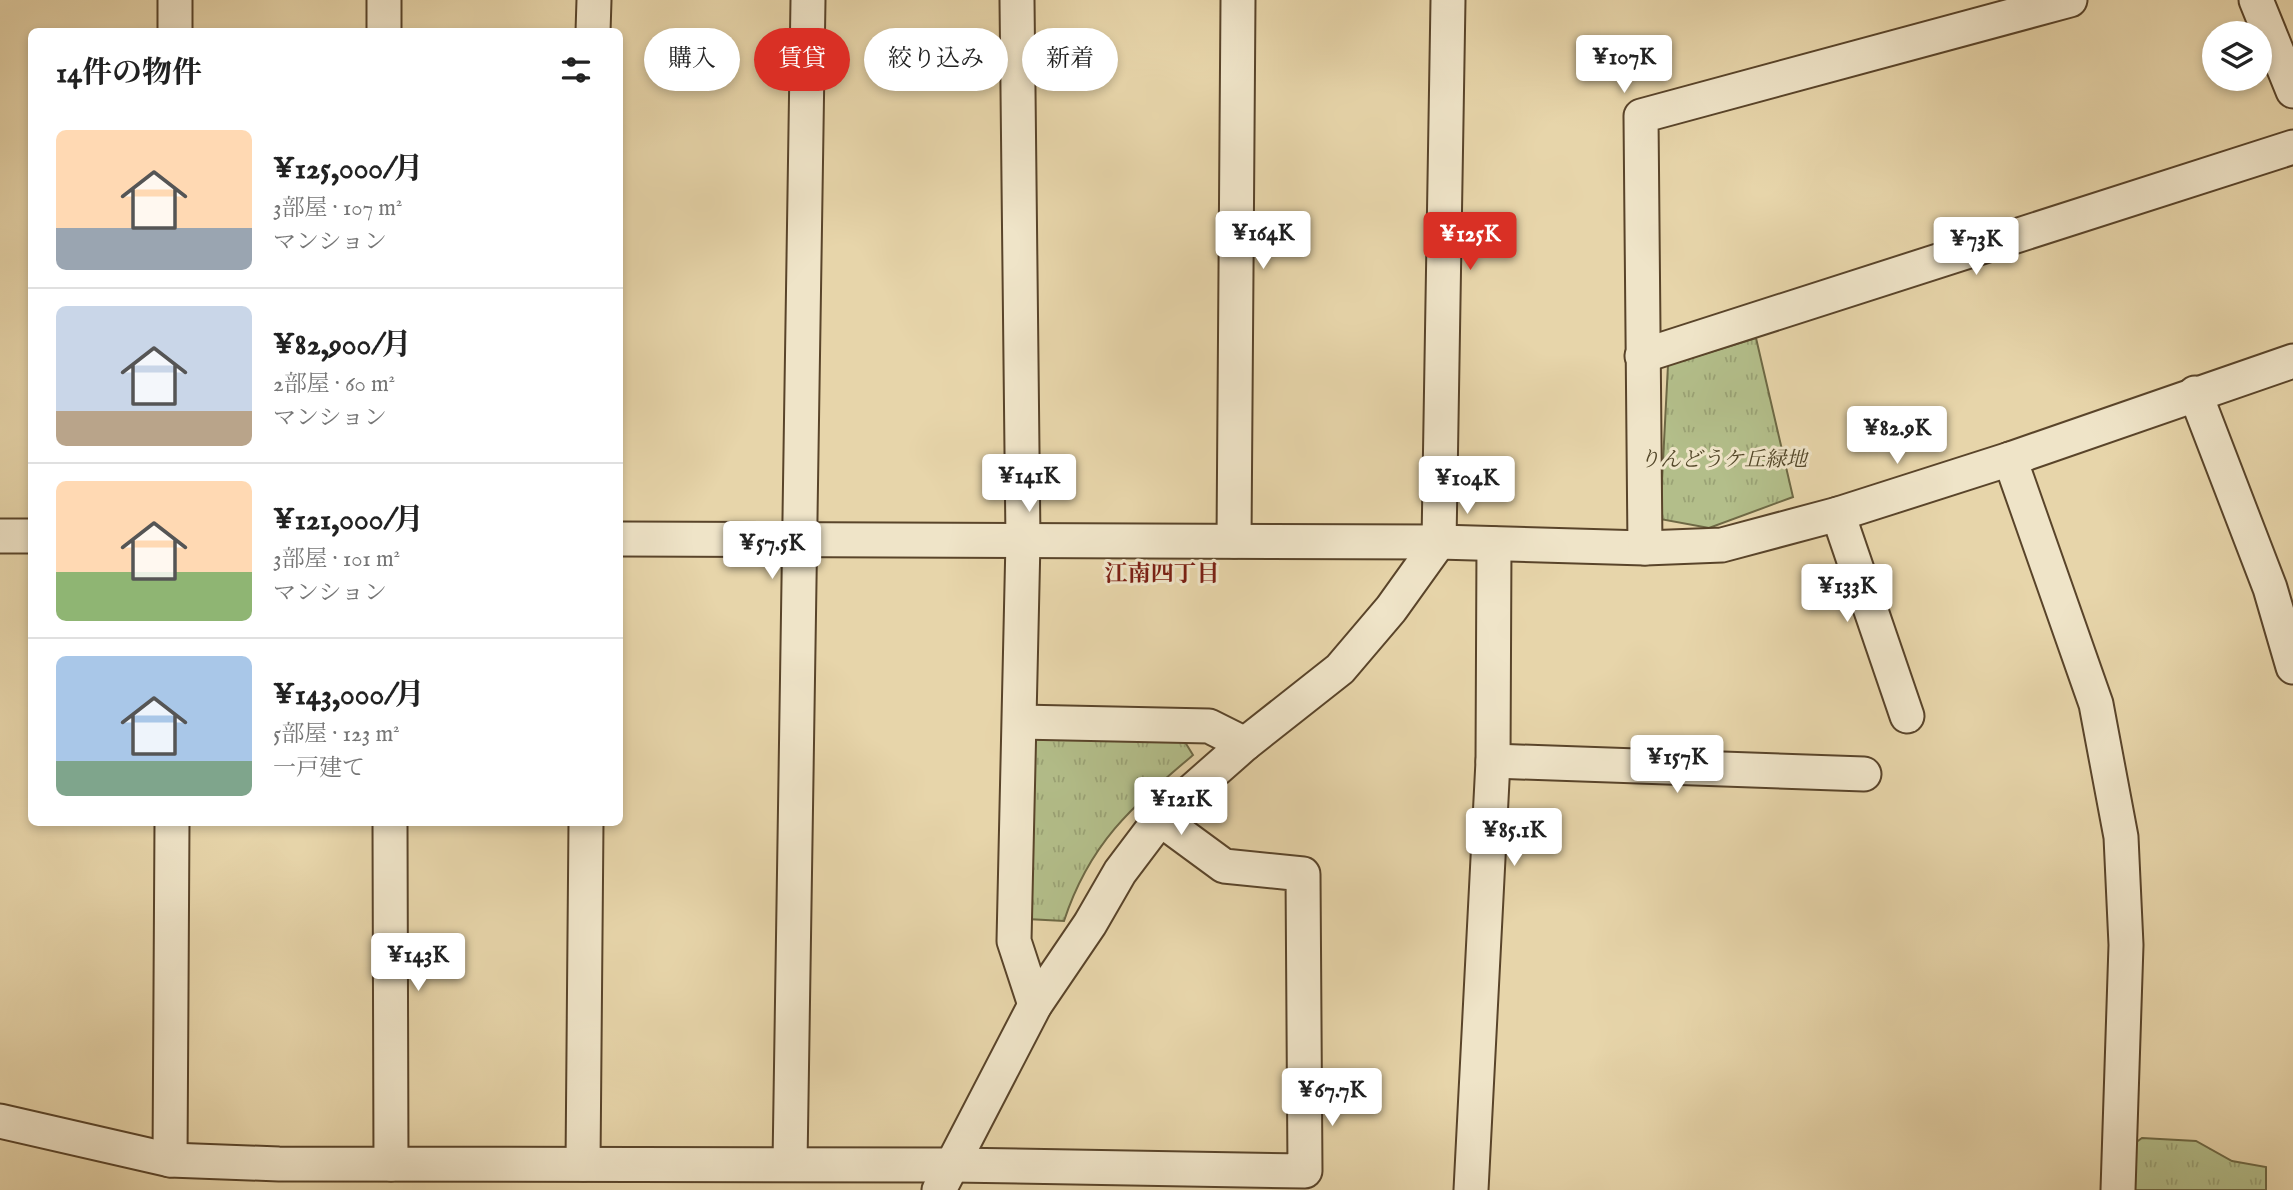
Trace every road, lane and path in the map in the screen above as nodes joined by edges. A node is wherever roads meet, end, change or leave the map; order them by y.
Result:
1 (175, 0) edge
2 (384, 0) edge
3 (594, 0) edge
4 (808, 0) edge
5 (1017, 0) edge
6 (1238, 0) edge
7 (1447, 0) edge
8 (2070, 0) edge
9 (2256, 0) edge
10 (175, 28) edge
11 (384, 28) edge
12 (593, 28) edge
13 (2293, 91) edge
14 (2293, 146) edge
15 (1642, 356) junction
16 (2293, 361) edge
17 (2195, 393) junction
18 (2010, 459) junction
19 (1838, 514) junction
20 (0, 536) edge
21 (28, 537) edge
22 (623, 539) edge
23 (800, 540) junction
24 (1023, 541) junction
25 (1234, 541) junction
26 (1439, 542) junction
27 (1494, 544) junction
28 (1645, 548) junction
29 (2281, 584) edge
30 (2293, 667) edge
31 (1907, 716) dead end
32 (1020, 722) junction
33 (1245, 744) junction
34 (1493, 761) junction
35 (1864, 774) dead end
36 (1160, 819) junction
37 (172, 826) edge
38 (390, 826) edge
39 (586, 826) edge
40 (1035, 1005) junction
41 (0, 1121) edge
42 (170, 1160) junction
43 (391, 1164) junction
44 (583, 1164) junction
45 (790, 1164) junction
46 (278, 1177) edge
47 (689, 1177) edge
48 (946, 1177) edge
49 (468, 1178) edge
50 (1471, 1190) edge
51 (2118, 1190) edge

1 - 10 street
2 - 11 street
3 - 12 street
4 - 23 street
5 - 24 street
6 - 25 street
7 - 26 street
8 - 15 street
9 - 13 street
14 - 15 street
15 - 28 street
16 - 17 street
17 - 18 street
17 - 29 street
18 - 19 street
18 - 51 street
19 - 28 street
19 - 31 street
20 - 21 street
22 - 23 street
23 - 24 street
23 - 45 street
24 - 25 street
24 - 32 street
25 - 26 street
26 - 27 street
26 - 33 street
27 - 28 street
27 - 34 street
29 - 30 street
32 - 33 street
32 - 40 street
33 - 36 street
34 - 35 street
34 - 50 street
36 - 40 street
36 - 48 street
37 - 42 street
38 - 43 street
39 - 44 street
40 - 48 street
41 - 42 street
42 - 46 street
43 - 46 street
43 - 49 street
44 - 47 street
44 - 49 street
45 - 47 street
45 - 48 street

